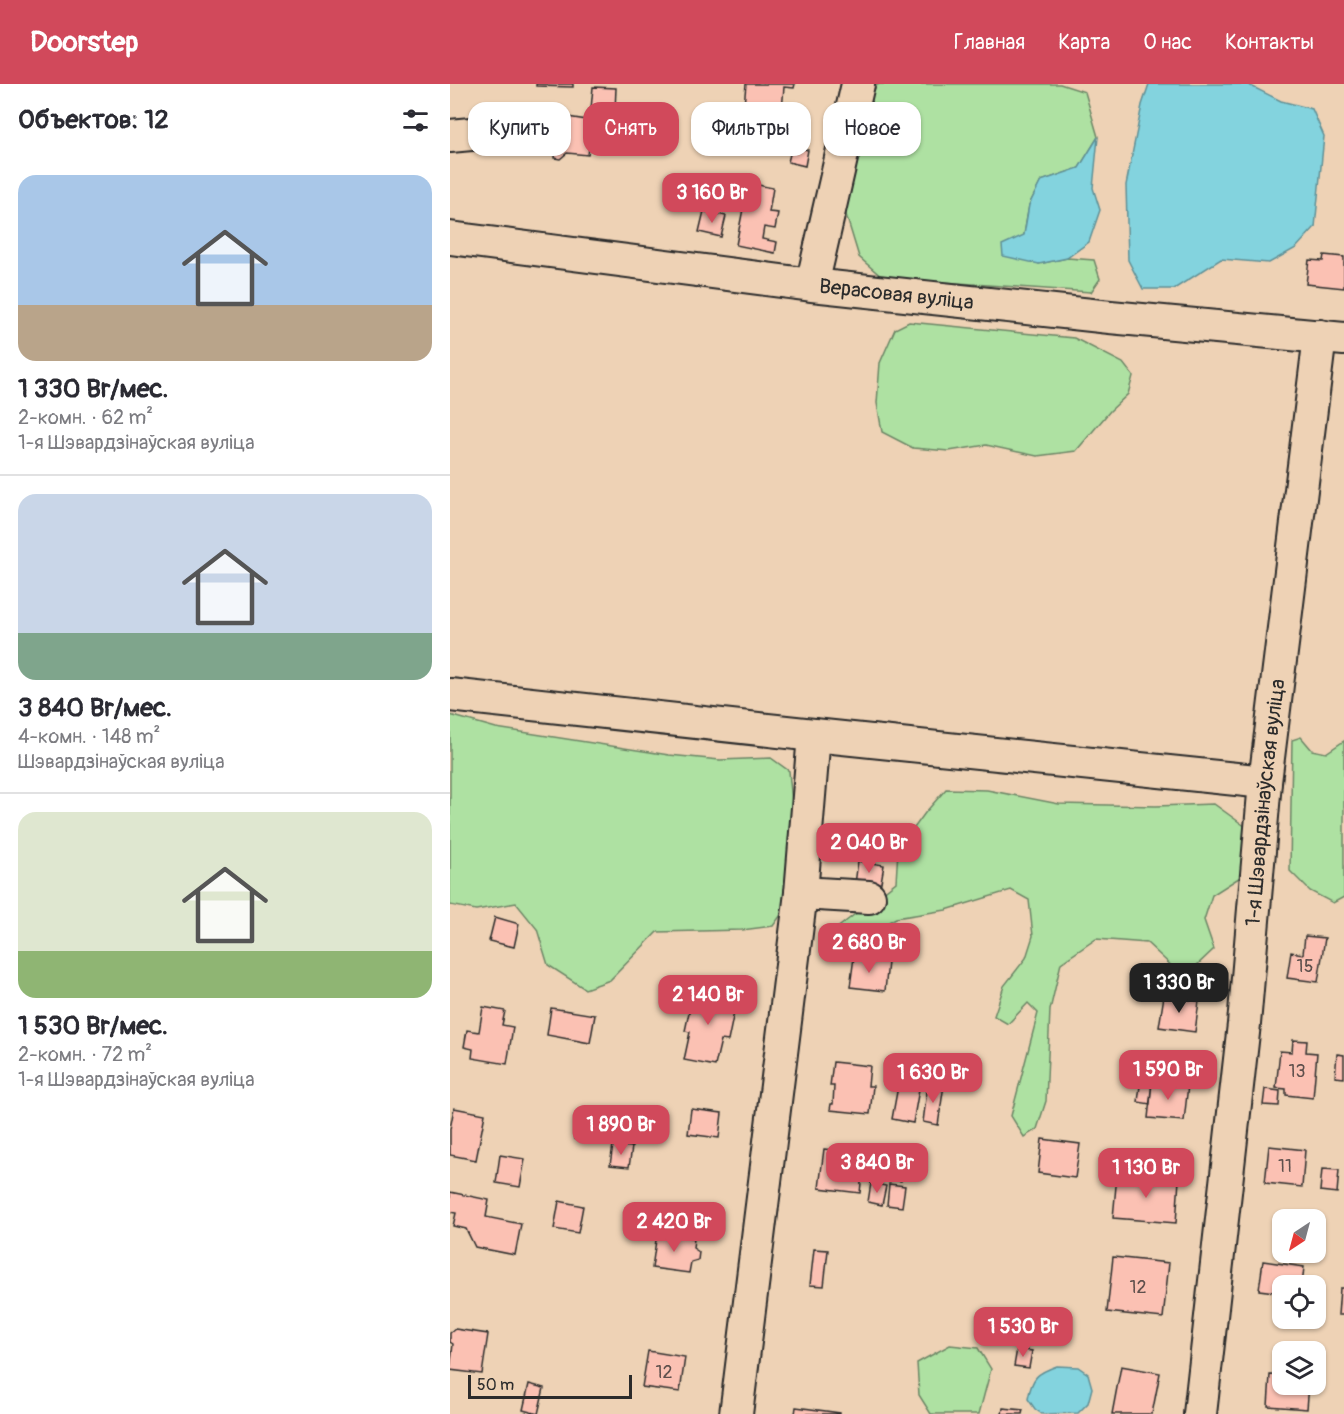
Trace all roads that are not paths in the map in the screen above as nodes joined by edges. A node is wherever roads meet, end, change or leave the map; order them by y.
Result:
1 (858, 84) edge
2 (468, 134) edge
3 (450, 136) edge
4 (450, 238) edge
5 (812, 285) junction
6 (1332, 337) edge
7 (450, 695) edge
8 (814, 735) junction
9 (1265, 782) junction
10 (801, 893) junction
11 (869, 897) dead end
12 (736, 1414) edge
13 (1200, 1414) edge

1 - 5 street
2 - 3 street
4 - 5 street, Верасовая вуліца
5 - 6 street, Верасовая вуліца
6 - 9 street, 1-я Шэвардзінаўская вуліца
7 - 8 street
8 - 9 street
8 - 10 street
9 - 13 street, 1-я Шэвардзінаўская вуліца
10 - 11 street
10 - 12 street

